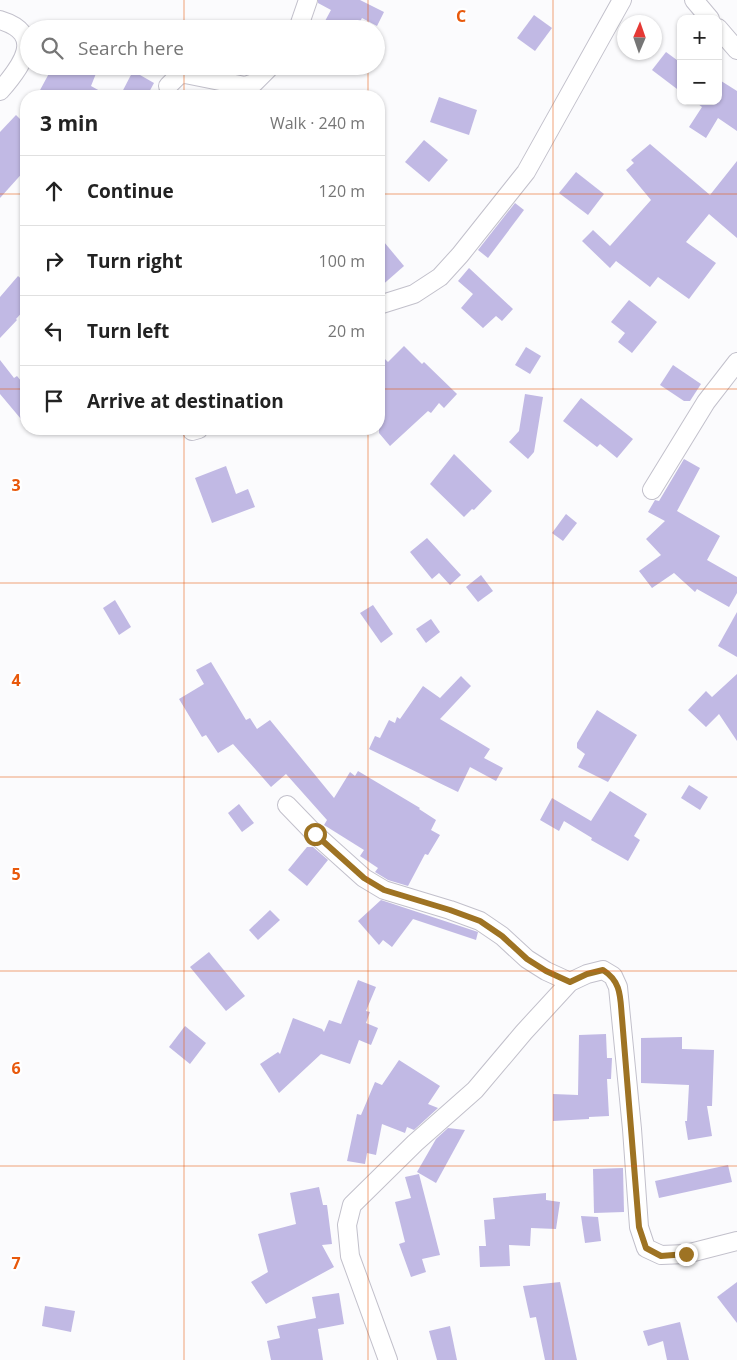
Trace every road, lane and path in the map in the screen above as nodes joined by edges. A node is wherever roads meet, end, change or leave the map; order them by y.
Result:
1 (308, 0) edge
2 (622, 0) edge
3 (694, 0) edge
4 (707, 15) edge
5 (0, 20) edge
6 (301, 20) edge
7 (20, 29) edge
8 (722, 33) edge
9 (737, 50) edge
10 (20, 65) edge
11 (178, 75) edge
12 (190, 75) edge
13 (262, 75) edge
14 (168, 86) dead end
15 (0, 91) edge
16 (385, 303) edge
17 (737, 362) edge
18 (652, 490) dead end
19 (287, 805) dead end
20 (570, 982) junction
21 (737, 1241) edge
22 (388, 1360) edge

1 - 6 street
2 - 16 street
3 - 4 street
5 - 7 street
8 - 9 street
10 - 15 street
11 - 14 street
12 - 13 street
17 - 18 street
19 - 20 street
20 - 21 street
20 - 22 street

